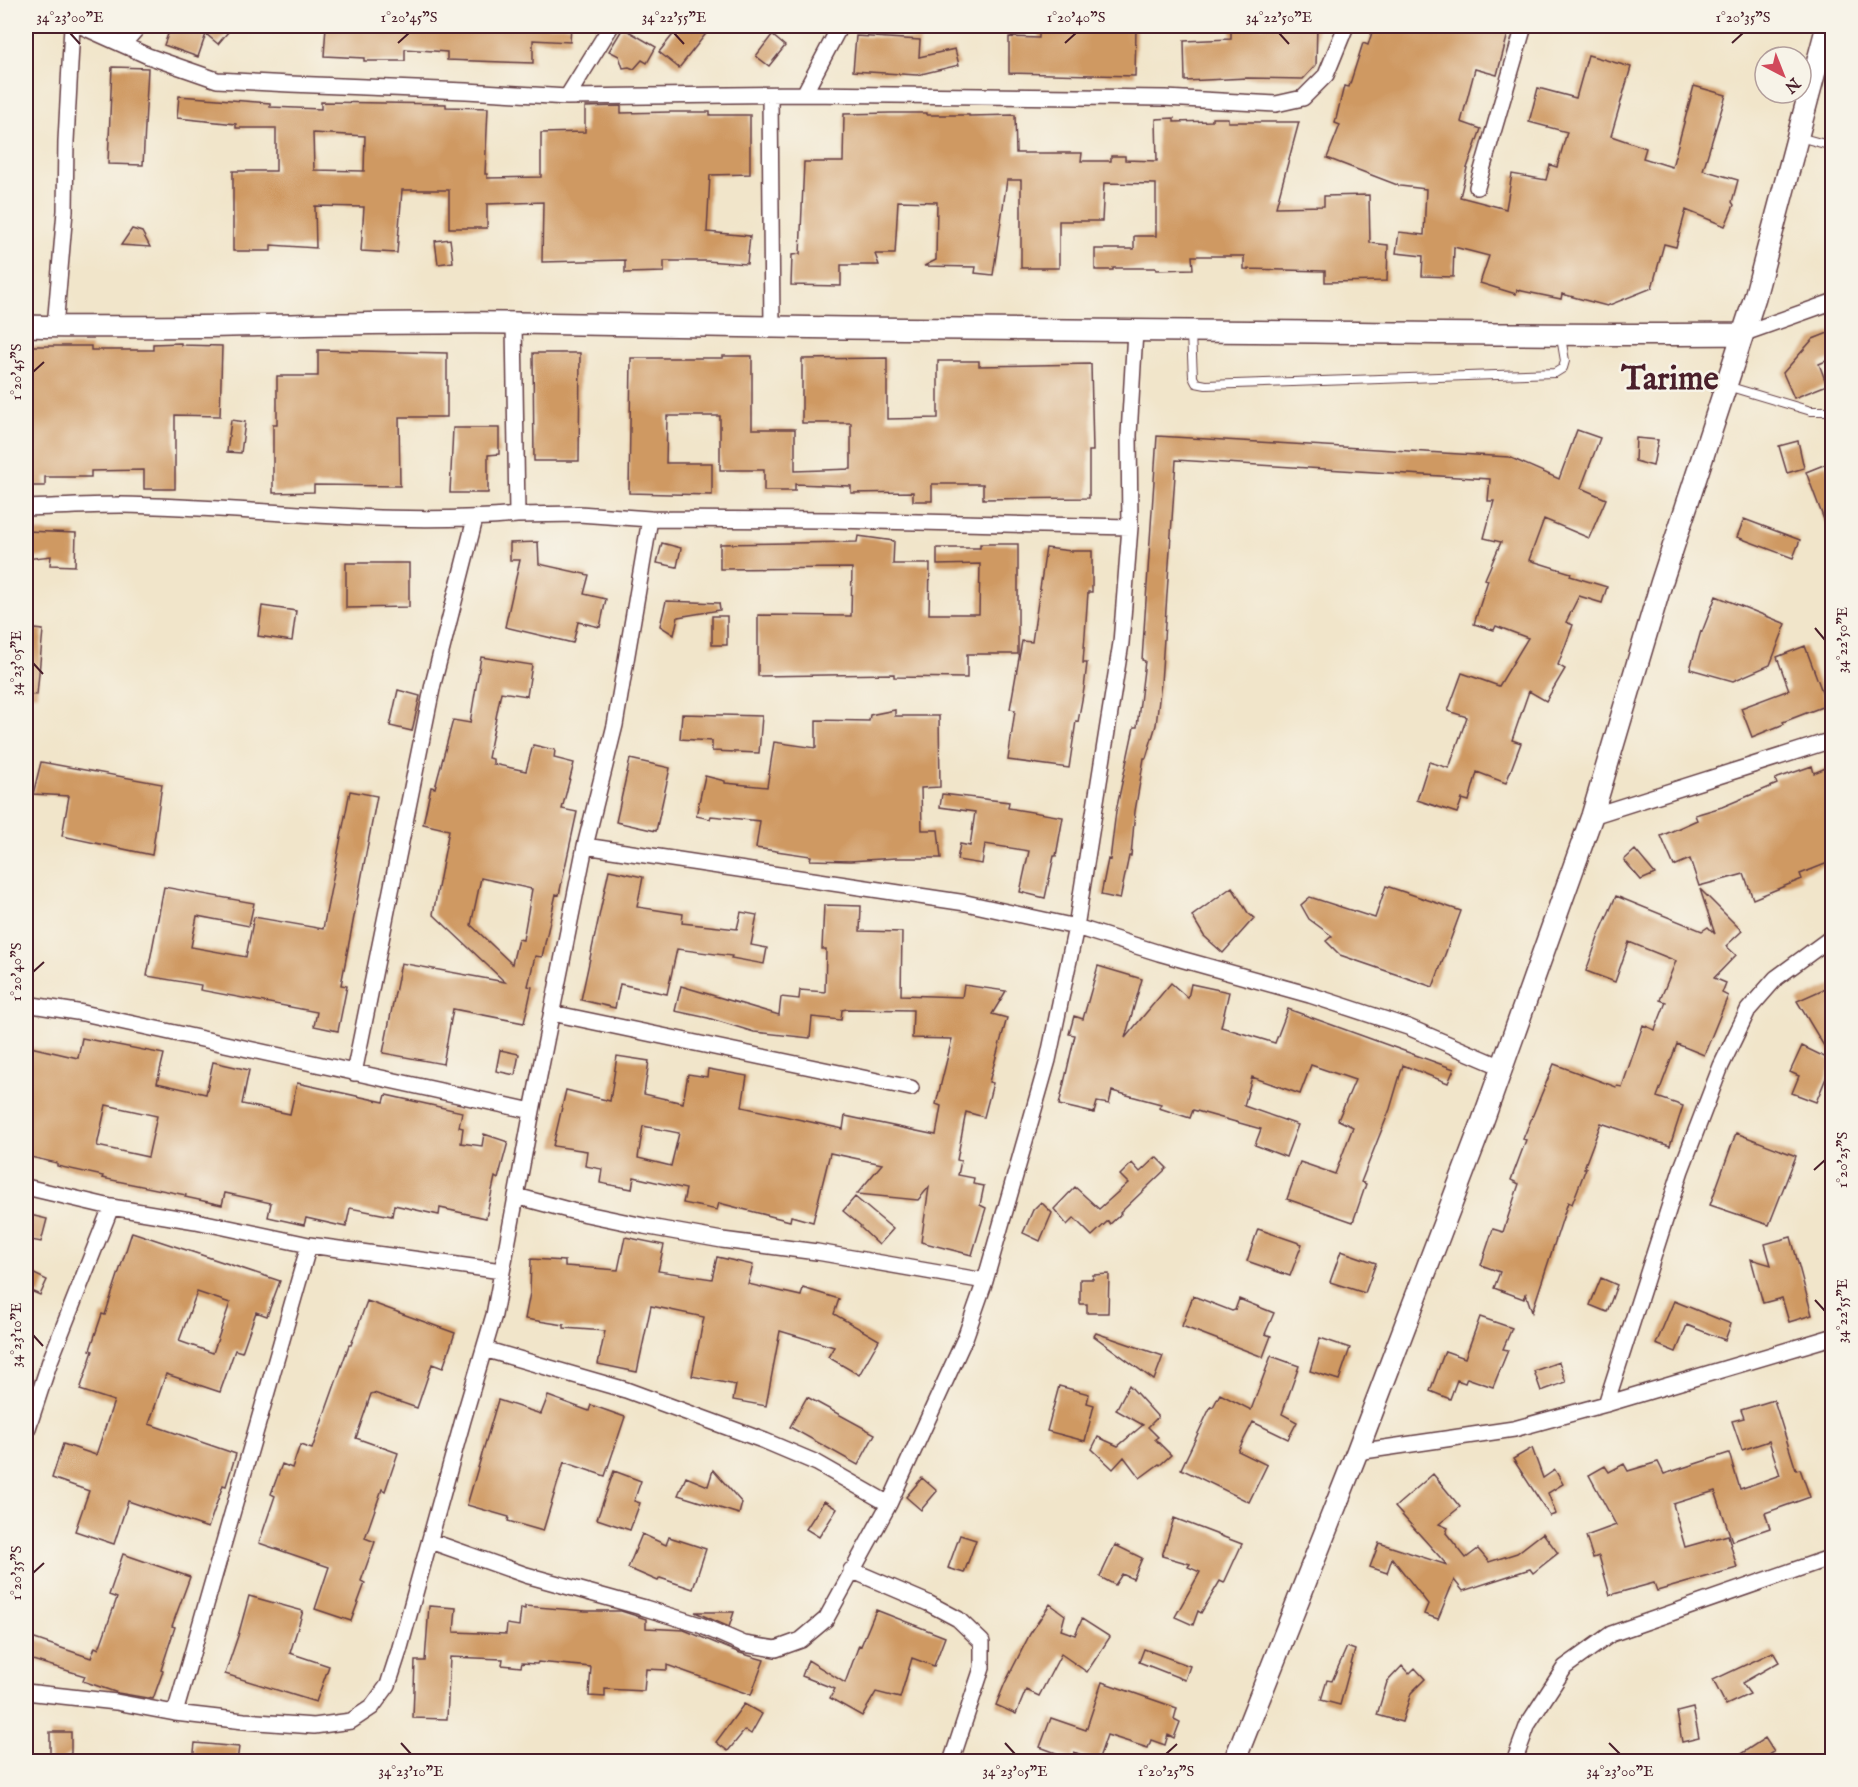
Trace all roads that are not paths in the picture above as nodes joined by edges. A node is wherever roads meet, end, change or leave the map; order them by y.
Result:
1 (72, 26) edge
2 (81, 26) edge
3 (139, 26) edge
4 (611, 26) edge
5 (840, 26) edge
6 (1346, 26) edge
7 (1524, 26) edge
8 (1827, 26) edge
9 (123, 44) junction
10 (804, 94) junction
11 (770, 96) junction
12 (567, 97) junction
13 (1797, 137) junction
14 (1833, 146) edge
15 (1477, 187) dead end
16 (1833, 302) edge
17 (514, 323) junction
18 (26, 327) edge
19 (55, 327) junction
20 (772, 328) junction
21 (1135, 331) junction
22 (1191, 331) junction
23 (1742, 334) junction
24 (1561, 336) junction
25 (1725, 386) junction
26 (1833, 411) edge
27 (26, 508) edge
28 (518, 515) junction
29 (475, 519) junction
30 (650, 519) junction
31 (1130, 527) junction
32 (1833, 740) edge
33 (1592, 816) junction
34 (585, 846) junction
35 (1076, 927) junction
36 (1833, 937) edge
37 (26, 1004) edge
38 (552, 1013) junction
39 (1502, 1067) junction
40 (354, 1073) junction
41 (911, 1088) dead end
42 (532, 1111) junction
43 (26, 1187) edge
44 (516, 1196) junction
45 (111, 1207) junction
46 (309, 1245) junction
47 (502, 1270) junction
48 (985, 1281) junction
49 (1833, 1337) edge
50 (484, 1349) junction
51 (1606, 1404) junction
52 (26, 1434) edge
53 (1356, 1452) junction
54 (888, 1504) junction
55 (430, 1541) junction
56 (1833, 1557) edge
57 (851, 1570) junction
58 (26, 1692) edge
59 (175, 1713) junction
60 (951, 1761) edge
61 (1234, 1761) edge
62 (1514, 1761) edge

1 - 19 street
2 - 9 street
3 - 9 street
4 - 12 street
5 - 10 street
6 - 10 street
7 - 15 street
8 - 13 main road
9 - 12 street
10 - 11 street
11 - 12 street
11 - 20 street
13 - 14 lane
13 - 23 main road
16 - 23 street
17 - 19 main road
17 - 20 main road
17 - 28 street
18 - 19 main road
20 - 21 main road
21 - 22 main road
21 - 31 street
22 - 24 main road
22 - 24 lane
23 - 24 main road
23 - 25 main road
25 - 26 lane
25 - 33 main road
27 - 29 street
28 - 29 street
28 - 30 street
29 - 40 street
30 - 31 street
30 - 34 street
31 - 35 street
32 - 33 street
33 - 39 main road
34 - 35 street
34 - 38 street
35 - 39 street
35 - 48 street
36 - 51 street
37 - 40 street
38 - 41 street
38 - 42 street
39 - 53 main road
40 - 42 street
42 - 44 street
43 - 45 street
44 - 47 street
44 - 48 street
45 - 46 street
45 - 52 street
46 - 47 street
46 - 59 street
47 - 50 street
48 - 54 street
49 - 51 street
50 - 54 street
50 - 55 street
51 - 53 street
53 - 61 main road
54 - 57 street
55 - 57 street
55 - 59 street
56 - 62 street
57 - 60 street
58 - 59 street

